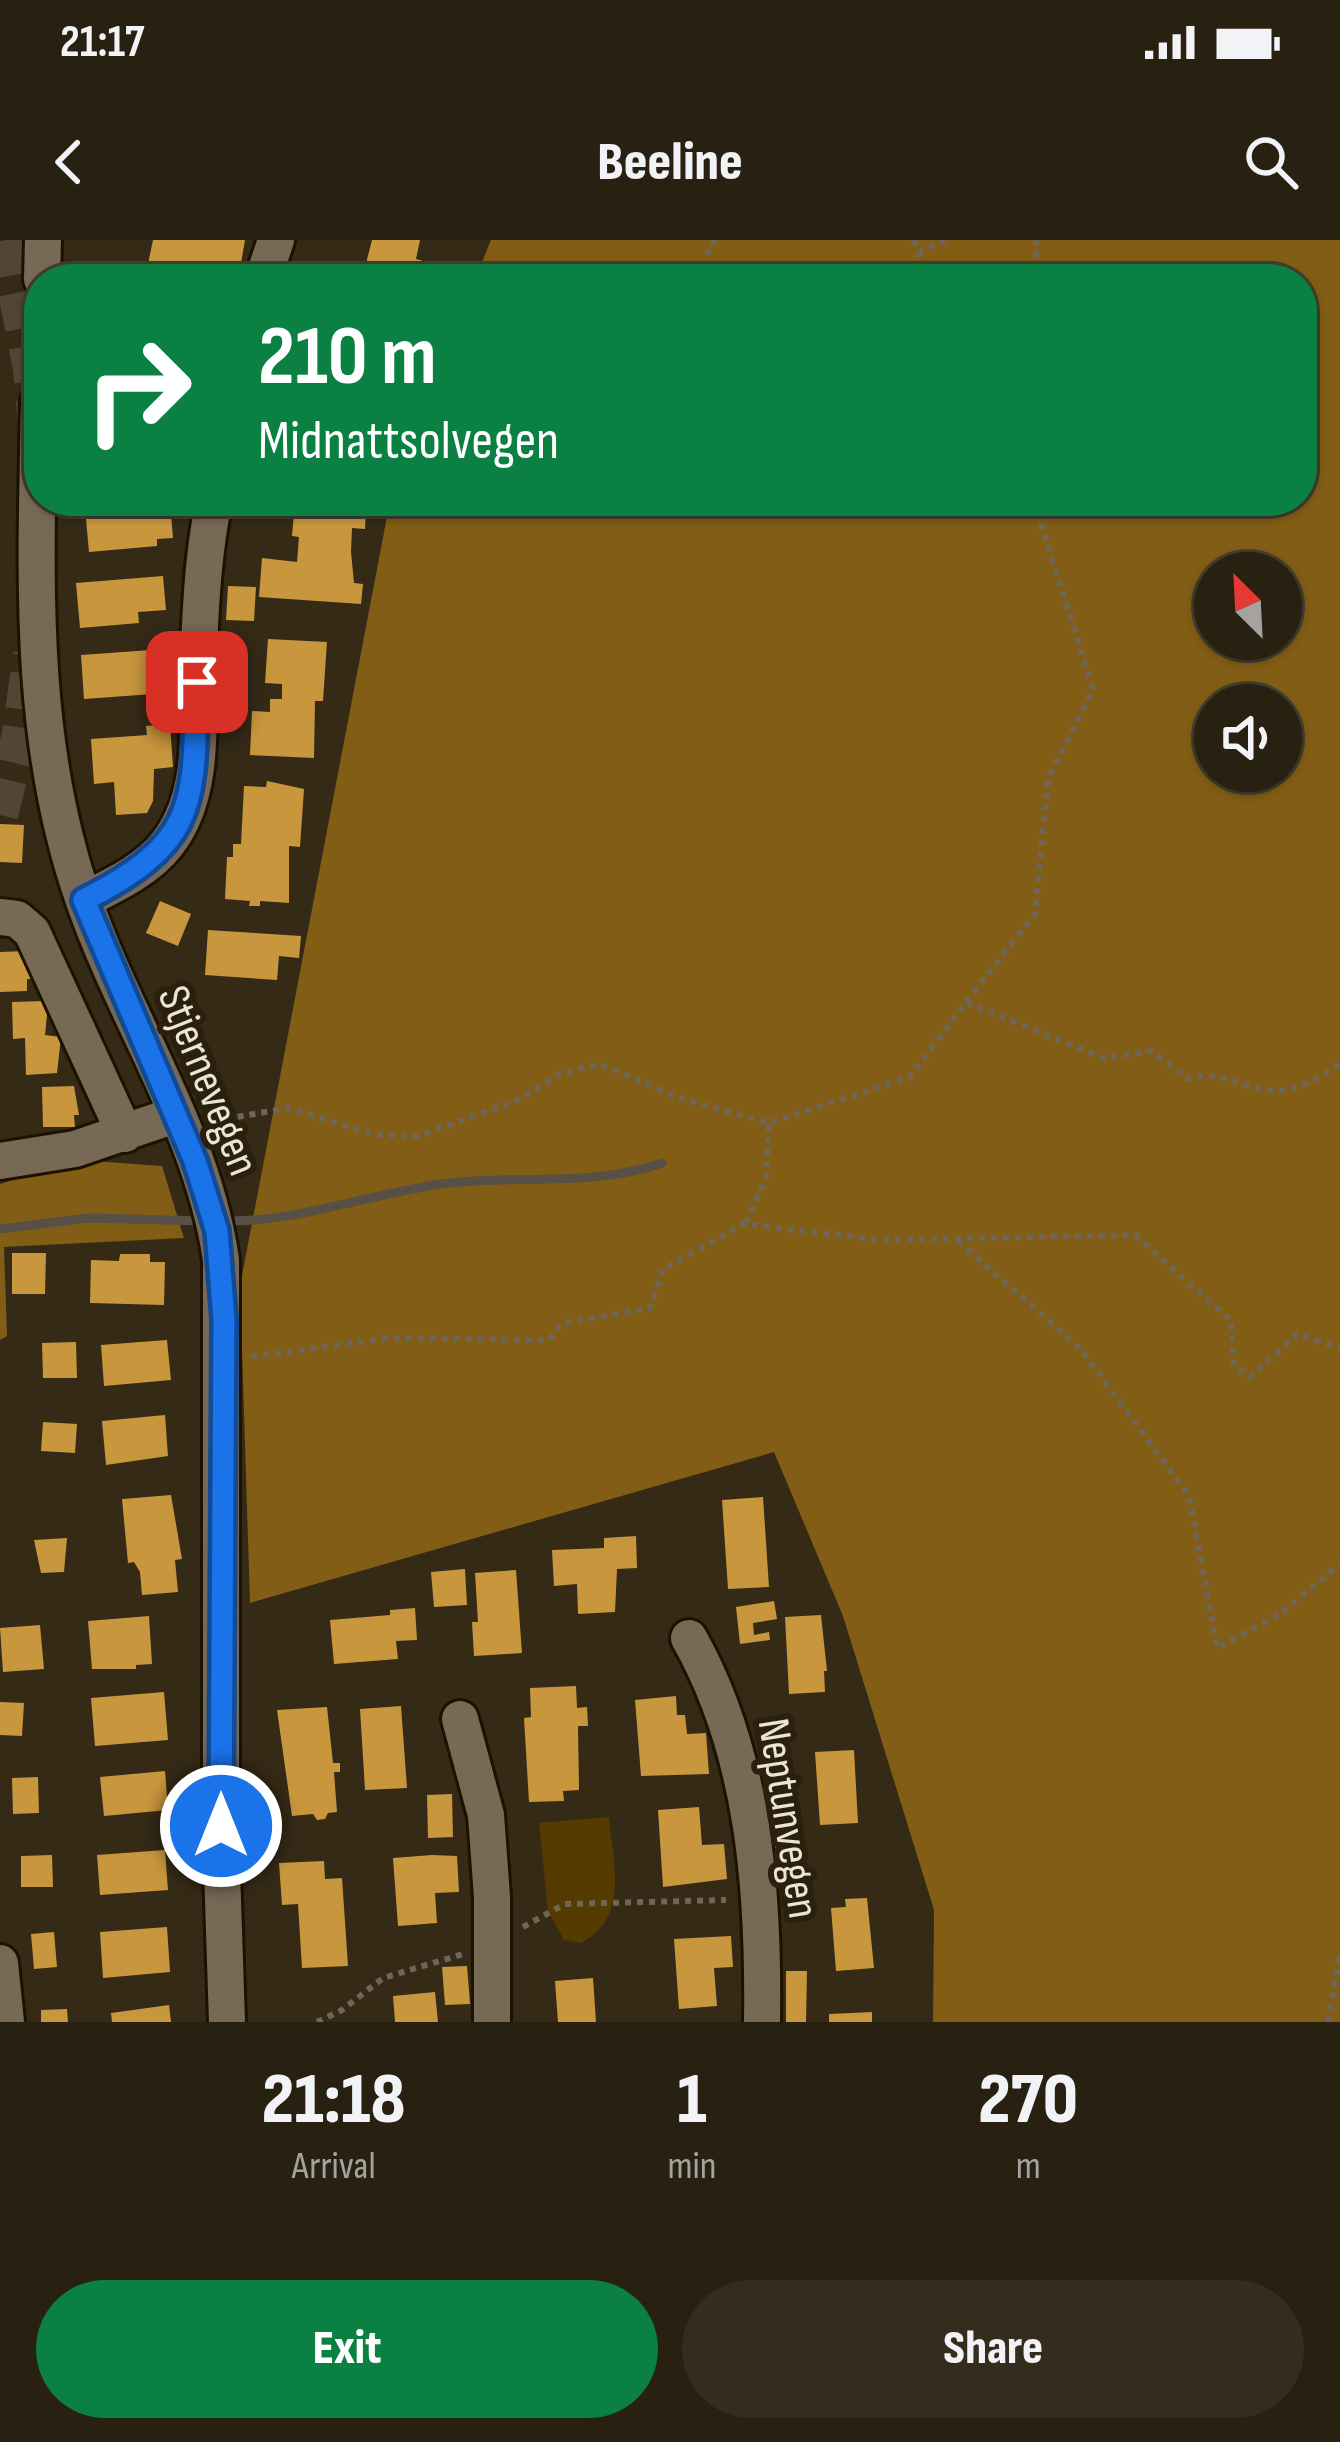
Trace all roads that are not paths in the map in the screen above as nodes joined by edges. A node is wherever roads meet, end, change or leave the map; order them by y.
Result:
1 (37, 516) edge
2 (212, 516) edge
3 (84, 900) junction
4 (0, 917) edge
5 (179, 1124) junction
6 (124, 1134) junction
7 (0, 1161) edge
8 (689, 1637) dead end
9 (460, 1719) dead end
10 (0, 1963) edge
11 (6, 2022) edge
12 (226, 2022) edge
13 (492, 2022) edge
14 (762, 2022) edge

1 - 3 street, Stjernevegen
2 - 3 street
3 - 5 street, Stjernevegen
4 - 6 street
5 - 6 street
5 - 12 street, Stjernevegen
6 - 7 street
8 - 14 street, Neptunvegen
9 - 13 street
10 - 11 street

